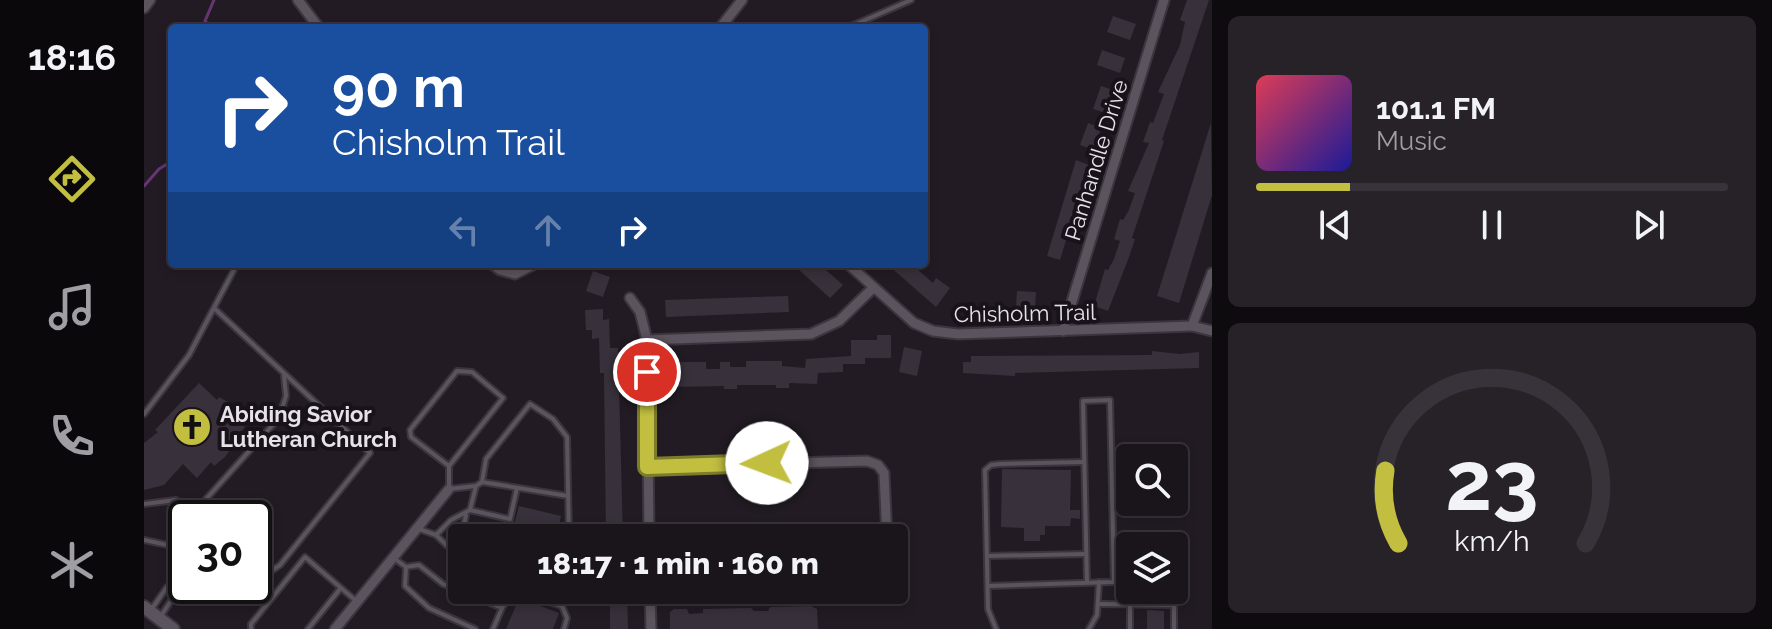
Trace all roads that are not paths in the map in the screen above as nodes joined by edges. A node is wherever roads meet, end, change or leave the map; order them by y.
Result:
1 (150, 0) edge
2 (298, 0) edge
3 (742, 0) edge
4 (911, 0) edge
5 (1164, 0) edge
6 (144, 8) edge
7 (316, 24) edge
8 (723, 24) edge
9 (856, 24) edge
10 (235, 268) edge
11 (497, 268) edge
12 (527, 268) edge
13 (852, 268) edge
14 (1212, 273) edge
15 (873, 288) junction
16 (630, 298) dead end
17 (215, 309) junction
18 (1192, 326) junction
19 (1063, 331) junction
20 (1212, 331) edge
21 (647, 340) junction
22 (284, 373) junction
23 (144, 414) edge
24 (1084, 462) junction
25 (449, 466) junction
26 (647, 467) junction
27 (482, 482) junction
28 (476, 486) junction
29 (517, 488) junction
30 (449, 489) junction
31 (568, 496) junction
32 (205, 500) edge
33 (168, 501) edge
34 (144, 504) edge
35 (468, 512) junction
36 (466, 524) edge
37 (569, 524) edge
38 (649, 524) edge
39 (886, 524) edge
40 (417, 528) junction
41 (436, 535) junction
42 (144, 540) edge
43 (168, 545) edge
44 (448, 546) edge
45 (1086, 554) junction
46 (987, 556) junction
47 (393, 557) junction
48 (406, 567) junction
49 (272, 571) edge
50 (1099, 582) junction
51 (1087, 583) junction
52 (168, 586) edge
53 (988, 586) junction
54 (340, 589) junction
55 (168, 600) edge
56 (357, 602) junction
57 (650, 604) edge
58 (1098, 604) junction
59 (1116, 604) edge
60 (1130, 604) joint
61 (502, 608) junction
62 (151, 612) edge
63 (173, 629) edge
64 (251, 629) edge
65 (308, 629) edge
66 (335, 629) edge
67 (475, 629) edge
68 (493, 629) edge
69 (564, 629) edge
70 (651, 629) edge
71 (996, 629) edge
72 (1089, 629) edge
73 (1130, 629) edge
74 (1174, 629) edge

1 - 6 street
2 - 7 street
3 - 8 street
4 - 9 lane
5 - 19 street, Panhandle Drive
10 - 17 lane
11 - 12 street
13 - 15 street, Chisholm Trail
14 - 18 street
15 - 19 street, Chisholm Trail
15 - 21 street
16 - 21 street
17 - 22 lane
17 - 23 lane
18 - 19 street, Chisholm Trail
18 - 20 street, Chisholm Trail
21 - 26 street
22 - 32 lane
22 - 49 lane
24 - 45 lane
24 - 46 lane
24 - 50 lane
25 - 25 lane
25 - 30 lane
26 - 38 street
26 - 39 street
27 - 28 lane
27 - 29 lane
27 - 31 lane
28 - 30 lane
28 - 35 lane
29 - 31 lane
29 - 35 lane
30 - 40 street
31 - 37 lane
33 - 34 lane
35 - 36 lane
35 - 41 lane
40 - 41 lane
40 - 47 street
41 - 44 lane
42 - 43 lane
45 - 46 lane
45 - 51 lane
46 - 53 lane
47 - 48 lane
47 - 56 street
48 - 61 lane
48 - 67 lane
50 - 51 lane
50 - 58 lane
51 - 53 lane
52 - 62 lane
53 - 71 lane
54 - 56 lane
54 - 64 lane
54 - 65 lane
55 - 62 lane
56 - 66 street
57 - 70 street
58 - 59 lane
58 - 72 lane
60 - 73 lane
60 - 74 lane
61 - 68 lane
61 - 69 lane
62 - 63 main road

